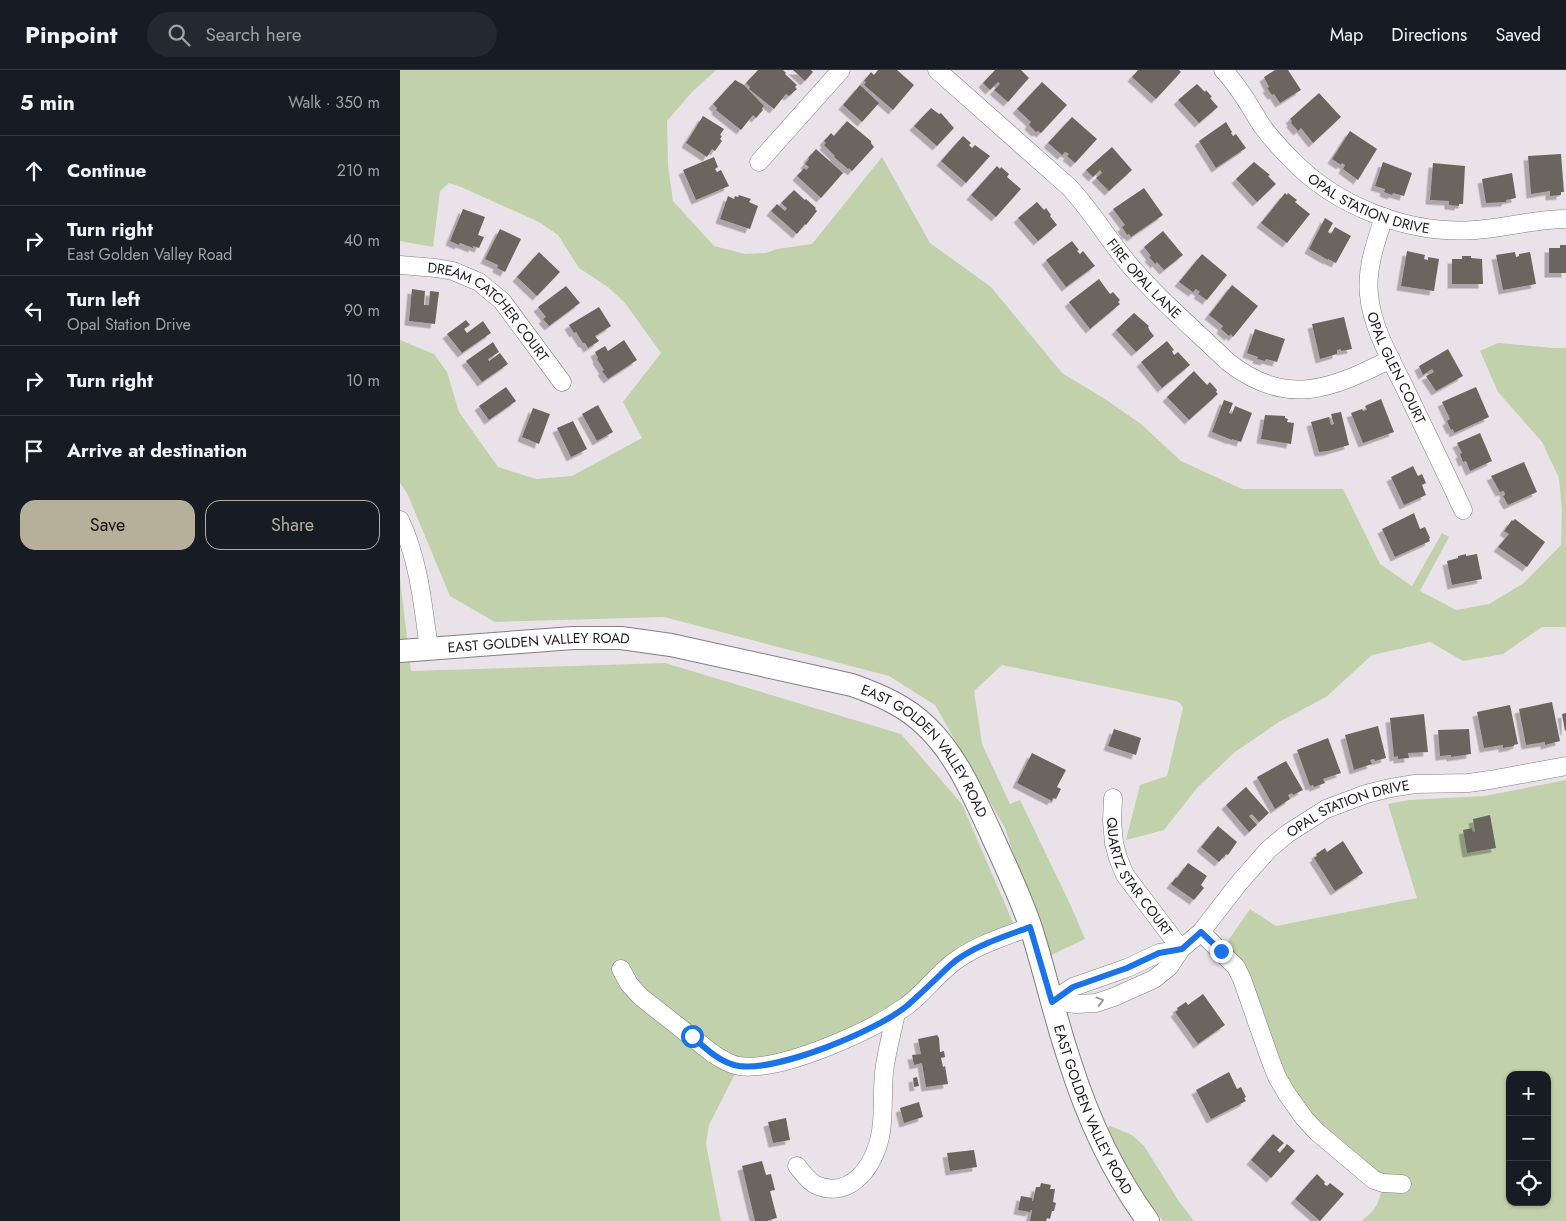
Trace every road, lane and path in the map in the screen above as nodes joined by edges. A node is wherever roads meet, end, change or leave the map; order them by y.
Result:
1 (841, 70) edge
2 (937, 70) edge
3 (1223, 70) edge
4 (759, 162) dead end
5 (1384, 217) junction
6 (1566, 219) edge
7 (400, 265) edge
8 (1391, 359) junction
9 (562, 382) dead end
10 (1462, 510) dead end
11 (400, 520) edge
12 (429, 649) junction
13 (400, 651) edge
14 (1566, 766) edge
15 (1113, 798) dead end
16 (1030, 927) junction
17 (1201, 932) junction
18 (1182, 949) junction
19 (621, 969) dead end
20 (1052, 1002) junction
21 (896, 1013) junction
22 (797, 1166) dead end
23 (1402, 1184) dead end
24 (1148, 1221) edge

1 - 4 street
2 - 8 street, FIRE OPAL LANE
3 - 5 street, OPAL STATION DRIVE
5 - 6 street, OPAL STATION DRIVE
5 - 8 street, OPAL GLEN COURT
7 - 9 street, DREAM CATCHER COURT
8 - 10 street, OPAL GLEN COURT
11 - 12 street
12 - 13 main road, EAST GOLDEN VALLEY ROAD
12 - 16 main road, EAST GOLDEN VALLEY ROAD
14 - 17 street, OPAL STATION DRIVE
15 - 18 street, QUARTZ STAR COURT
16 - 20 main road, EAST GOLDEN VALLEY ROAD
16 - 21 street
17 - 18 street, OPAL STATION DRIVE
17 - 23 street
18 - 20 street
19 - 21 street
20 - 24 main road, EAST GOLDEN VALLEY ROAD
21 - 22 street

